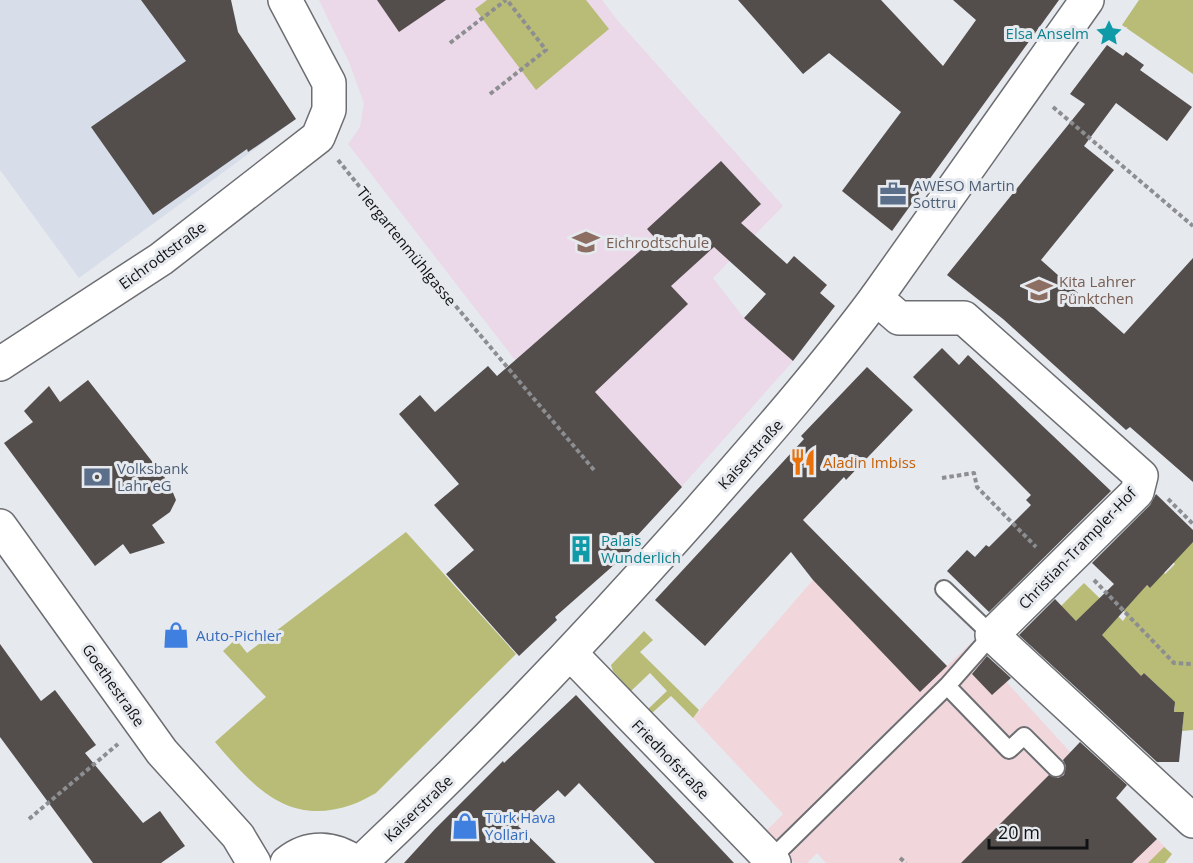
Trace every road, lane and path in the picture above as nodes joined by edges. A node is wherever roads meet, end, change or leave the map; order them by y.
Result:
1 (285, 0) edge
2 (507, 0) edge
3 (1087, 0) edge
4 (450, 43) dead end
5 (1027, 85) junction
6 (490, 94) dead end
7 (318, 137) junction
8 (1193, 226) edge
9 (876, 298) junction
10 (0, 364) edge
11 (594, 470) dead end
12 (942, 478) dead end
13 (1165, 496) dead end
14 (1193, 524) edge
15 (0, 526) edge
16 (1057, 569) junction
17 (1091, 576) dead end
18 (944, 590) dead end
19 (993, 635) junction
20 (570, 653) junction
21 (1193, 664) edge
22 (947, 686) junction
23 (142, 725) junction
24 (1056, 768) dead end
25 (29, 819) dead end
26 (1193, 821) edge
27 (246, 850) edge
28 (900, 858) dead end
29 (291, 860) edge
30 (773, 861) edge
31 (358, 863) edge
32 (906, 863) edge

1 - 7 street
2 - 4 path
2 - 6 path
3 - 5 street, Kaiserstraße
5 - 8 path
5 - 9 street, Kaiserstraße
7 - 10 street, Eichrodtstraße
7 - 11 path, Tiergartenmühlgasse
9 - 16 street, Christian-Trampler-Hof
9 - 20 street, Kaiserstraße
12 - 16 path
13 - 14 path
15 - 23 street, Goethestraße
16 - 19 street, Christian-Trampler-Hof
17 - 21 path
18 - 19 lane
19 - 22 lane
19 - 26 street
20 - 30 street, Friedhofstraße
20 - 31 street, Kaiserstraße
22 - 24 lane
22 - 30 lane
23 - 25 path
23 - 27 street, Goethestraße
27 - 29 street, Goethestraße
28 - 32 path
29 - 31 street, Goethestraße

